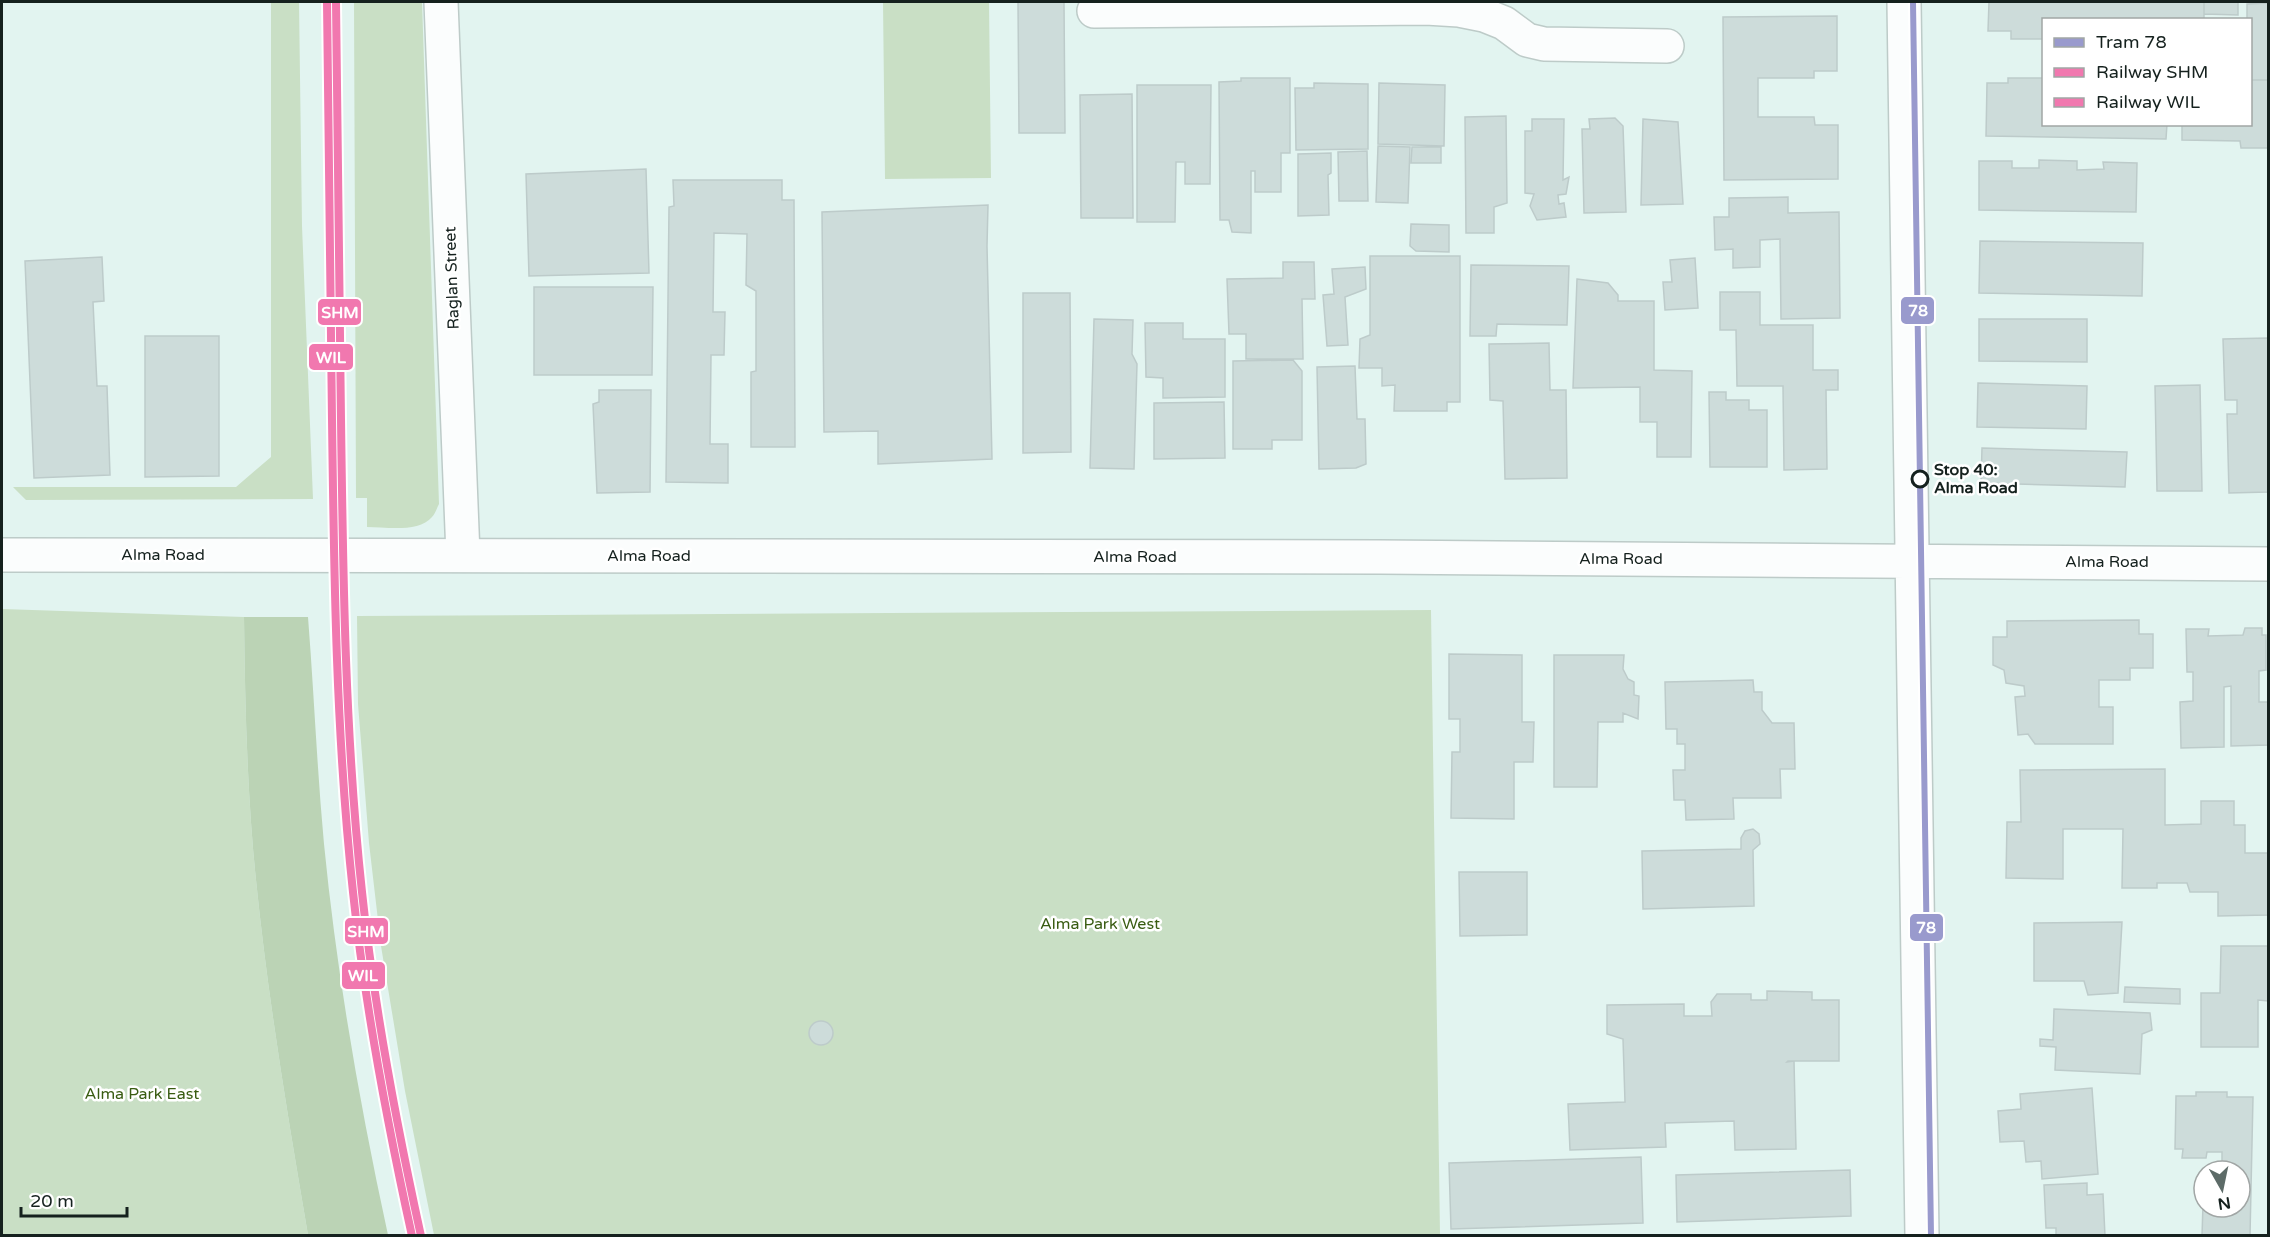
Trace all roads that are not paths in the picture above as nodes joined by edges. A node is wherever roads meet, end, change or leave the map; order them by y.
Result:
1 (441, 2) edge
2 (1904, 2) edge
3 (1236, 5) edge
4 (1094, 11) dead end
5 (1504, 12) edge
6 (1667, 46) dead end
7 (2, 555) edge
8 (463, 555) junction
9 (1913, 561) junction
10 (2268, 564) edge
11 (1922, 1236) edge

1 - 8 street, Raglan Street
2 - 9 street
3 - 4 street
3 - 5 street
5 - 6 street
7 - 8 street, Alma Road
8 - 9 street, Alma Road
9 - 10 street, Alma Road
9 - 11 street

